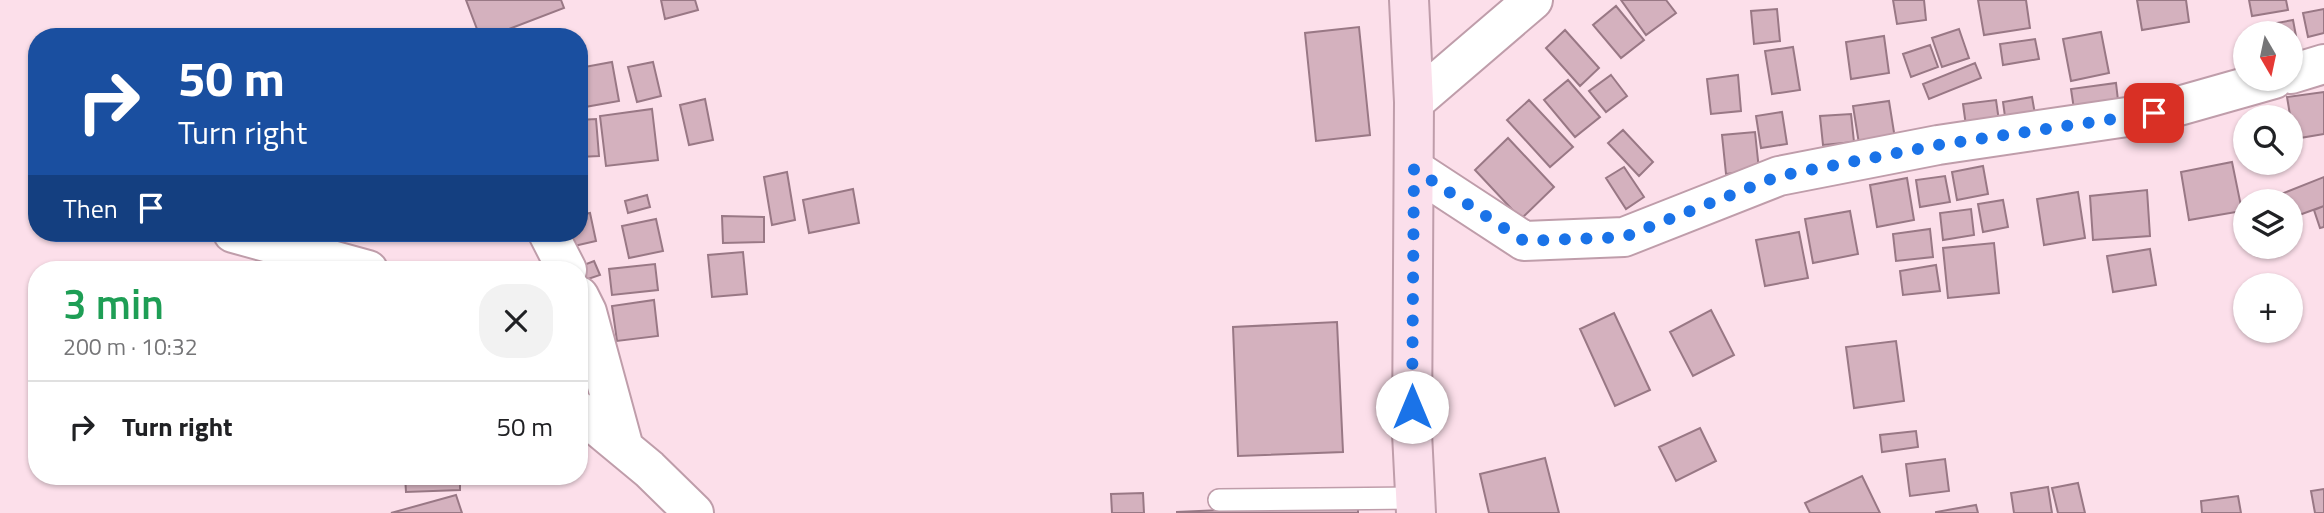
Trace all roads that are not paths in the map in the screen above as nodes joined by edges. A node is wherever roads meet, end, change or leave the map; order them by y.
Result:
1 (1409, 0) edge
2 (1533, 0) edge
3 (2324, 64) edge
4 (2303, 70) edge
5 (2233, 91) edge
6 (1414, 102) junction
7 (1414, 169) junction
8 (266, 242) edge
9 (552, 242) edge
10 (335, 261) edge
11 (562, 261) edge
12 (588, 316) edge
13 (588, 418) edge
14 (624, 448) junction
15 (1219, 500) dead end
16 (1415, 505) edge
17 (694, 513) edge

1 - 6 street
2 - 6 street
3 - 4 street
5 - 7 street
6 - 7 street
7 - 16 street
8 - 10 street
9 - 11 street
12 - 14 street
13 - 14 street
14 - 17 street
15 - 16 lane

